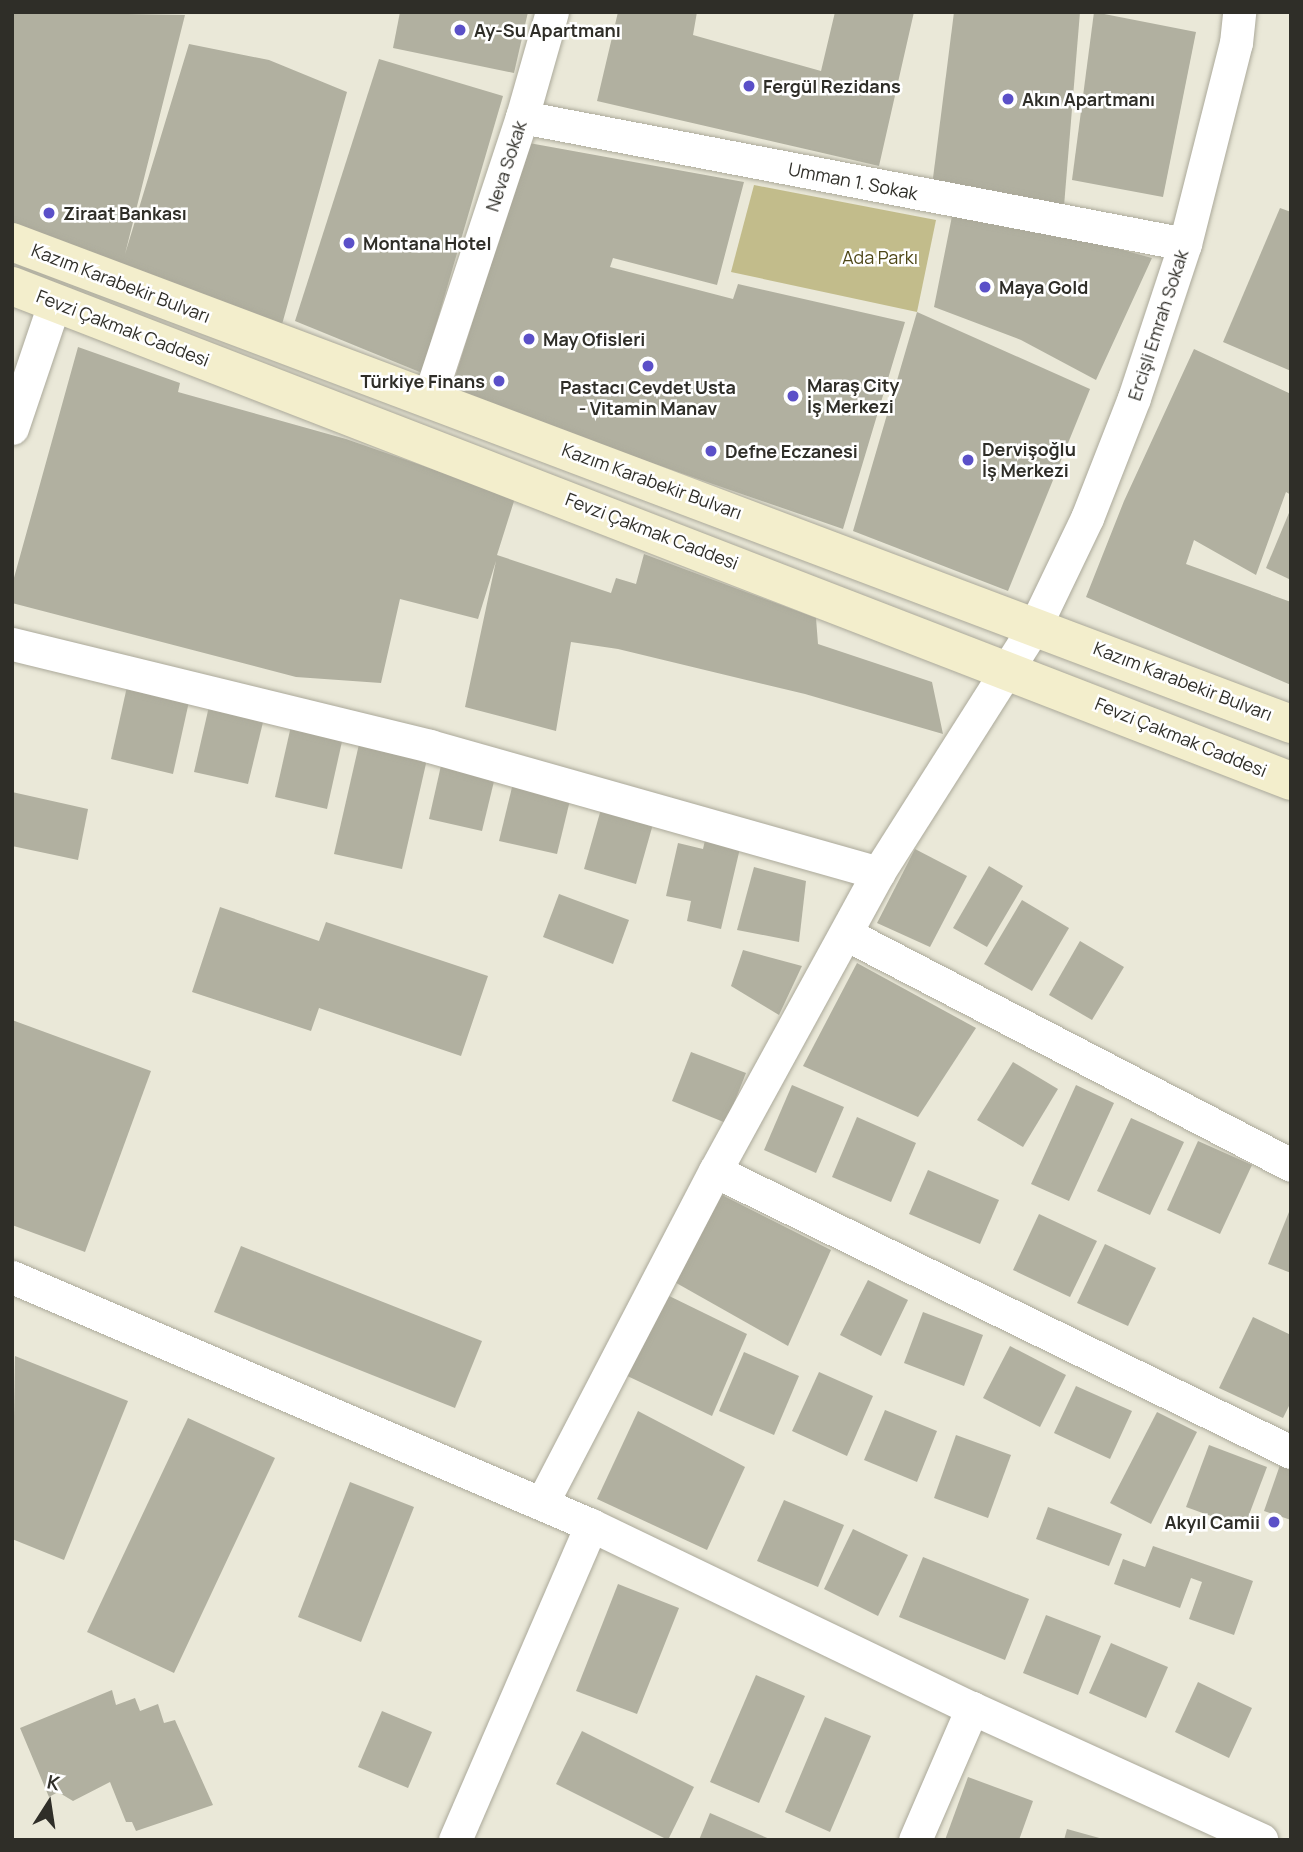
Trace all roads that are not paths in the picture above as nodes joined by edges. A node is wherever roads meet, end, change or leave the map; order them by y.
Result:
1 (552, 12) edge
2 (1239, 12) edge
3 (522, 117) junction
4 (12, 242) edge
5 (1185, 244) junction
6 (12, 286) edge
7 (55, 301) junction
8 (429, 398) junction
9 (12, 428) edge
10 (1036, 624) junction
11 (12, 644) edge
12 (1010, 669) junction
13 (1291, 724) edge
14 (1291, 781) edge
15 (878, 873) junction
16 (846, 934) junction
17 (1291, 1165) edge
18 (715, 1171) junction
19 (12, 1277) edge
20 (1291, 1452) edge
21 (542, 1503) junction
22 (591, 1525) junction
23 (972, 1709) junction
24 (455, 1840) edge
25 (915, 1840) edge
26 (1261, 1840) edge

1 - 3 street, Neva Sokak
2 - 5 street, Ercişli Emrah Sokak
3 - 5 street, Umman 1. Sokak
3 - 8 street, Neva Sokak
4 - 8 main road, Kazım Karabekir Bulvarı
5 - 10 street, Ercişli Emrah Sokak
6 - 7 main road, Fevzi Çakmak Caddesi
7 - 9 street
7 - 12 main road, Fevzi Çakmak Caddesi
8 - 10 main road, Kazım Karabekir Bulvarı
10 - 12 street, Ercişli Emrah Sokak
10 - 13 main road, Kazım Karabekir Bulvarı
11 - 15 street
12 - 14 main road, Fevzi Çakmak Caddesi
12 - 15 street, Ercişli Emrah Sokak
15 - 16 street, Ercişli Emrah Sokak
16 - 17 street
16 - 18 street, Ercişli Emrah Sokak
18 - 20 street
18 - 21 street, Ercişli Emrah Sokak
19 - 21 street
21 - 22 street
22 - 23 street
22 - 24 street
23 - 25 street
23 - 26 street

